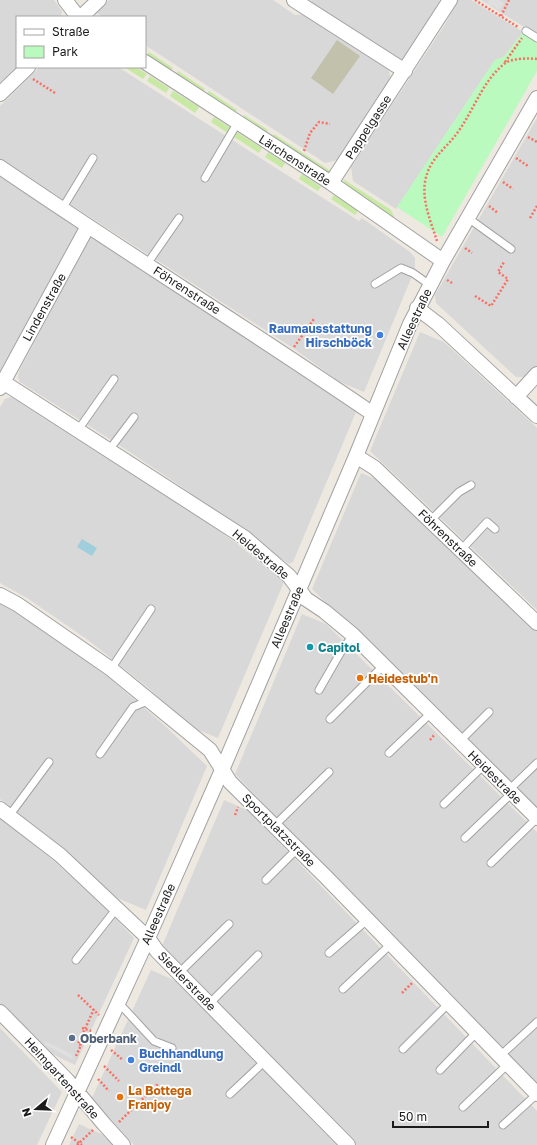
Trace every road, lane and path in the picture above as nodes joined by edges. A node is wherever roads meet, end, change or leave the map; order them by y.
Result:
1 (65, 0) edge
2 (99, 0) edge
3 (294, 0) edge
4 (450, 0) edge
5 (475, 0) edge
6 (510, 0) edge
7 (77, 16) edge
8 (82, 16) edge
9 (501, 16) junction
10 (526, 31) junction
11 (537, 38) edge
12 (537, 59) edge
13 (505, 62) junction
14 (146, 63) edge
15 (26, 70) edge
16 (405, 71) junction
17 (55, 93) dead end
18 (0, 94) edge
19 (537, 98) edge
20 (238, 122) junction
21 (330, 124) dead end
22 (304, 151) dead end
23 (93, 158) dead end
24 (0, 167) edge
25 (205, 178) dead end
26 (331, 183) junction
27 (537, 206) edge
28 (62, 208) junction
29 (179, 218) dead end
30 (468, 218) junction
31 (530, 218) dead end
32 (88, 226) junction
33 (511, 249) dead end
34 (443, 261) junction
35 (504, 262) dead end
36 (147, 264) junction
37 (375, 284) dead end
38 (430, 285) junction
39 (475, 296) dead end
40 (417, 308) junction
41 (314, 319) dead end
42 (288, 356) junction
43 (537, 374) edge
44 (114, 379) dead end
45 (2, 385) edge
46 (516, 397) junction
47 (373, 414) junction
48 (537, 416) edge
49 (134, 417) dead end
50 (78, 430) junction
51 (109, 450) junction
52 (356, 456) junction
53 (471, 485) dead end
54 (430, 521) junction
55 (495, 529) dead end
56 (461, 550) junction
57 (300, 589) junction
58 (0, 594) edge
59 (151, 609) dead end
60 (537, 624) edge
61 (353, 635) junction
62 (383, 666) junction
63 (111, 668) junction
64 (319, 690) dead end
65 (150, 700) junction
66 (489, 712) dead end
67 (431, 713) junction
68 (330, 719) dead end
69 (436, 733) dead end
70 (430, 740) dead end
71 (460, 742) junction
72 (389, 753) dead end
73 (100, 754) dead end
74 (46, 763) dead end
75 (536, 764) edge
76 (484, 766) junction
77 (222, 770) junction
78 (329, 772) dead end
79 (511, 792) junction
80 (444, 804) dead end
81 (5, 812) edge
82 (537, 818) edge
83 (274, 826) junction
84 (465, 838) dead end
85 (297, 849) junction
86 (491, 863) dead end
87 (266, 880) dead end
88 (117, 908) junction
89 (368, 919) junction
90 (229, 924) dead end
91 (148, 938) junction
92 (391, 944) junction
93 (329, 953) dead end
94 (258, 955) dead end
95 (76, 960) dead end
96 (179, 973) junction
97 (407, 987) dead end
98 (344, 989) dead end
99 (402, 993) dead end
100 (78, 995) dead end
101 (118, 1002) junction
102 (449, 1003) junction
103 (209, 1004) junction
104 (94, 1009) junction
105 (0, 1012) edge
106 (537, 1022) edge
107 (109, 1023) junction
108 (477, 1032) junction
109 (172, 1048) dead end
110 (403, 1049) dead end
111 (111, 1050) dead end
112 (76, 1056) dead end
113 (123, 1060) dead end
114 (504, 1060) junction
115 (265, 1061) junction
116 (104, 1066) dead end
117 (440, 1070) dead end
118 (98, 1079) dead end
119 (119, 1081) dead end
120 (159, 1083) dead end
121 (108, 1091) dead end
122 (77, 1092) junction
123 (230, 1094) dead end
124 (537, 1094) edge
125 (463, 1107) dead end
126 (503, 1125) dead end
127 (107, 1127) junction
128 (71, 1136) dead end
129 (78, 1144) edge
130 (53, 1145) edge
131 (82, 1145) edge
132 (123, 1145) edge
133 (348, 1145) edge

1 - 7 street
2 - 8 street
3 - 16 street
4 - 16 street, Pappelgasse
5 - 9 path
6 - 9 path
9 - 10 path
10 - 11 lane
10 - 13 path
12 - 13 path
13 - 34 path
14 - 20 street, Lärchenstraße
15 - 17 path
15 - 18 street
16 - 26 street, Pappelgasse
19 - 30 street, Alleestraße
20 - 25 lane
20 - 26 street, Lärchenstraße
21 - 22 path
23 - 28 lane
24 - 28 street, Föhrenstraße
26 - 34 street, Lärchenstraße
27 - 31 path
28 - 32 street, Föhrenstraße
29 - 36 lane
30 - 33 lane
30 - 34 street, Alleestraße
32 - 36 street, Föhrenstraße
32 - 45 street, Lindenstraße
34 - 38 street, Alleestraße
35 - 39 path
36 - 42 street, Föhrenstraße
37 - 38 lane
38 - 40 street, Alleestraße
40 - 46 street
40 - 47 street, Alleestraße
41 - 42 path
42 - 47 street, Föhrenstraße
43 - 46 street
44 - 50 lane
45 - 50 street, Heidestraße
46 - 48 street
47 - 52 street, Alleestraße
49 - 51 lane
50 - 51 street, Heidestraße
51 - 57 street, Heidestraße
52 - 54 street, Föhrenstraße
52 - 57 street, Alleestraße
53 - 54 lane
54 - 56 street, Föhrenstraße
55 - 56 lane
56 - 60 street, Föhrenstraße
57 - 61 street, Heidestraße
57 - 77 street, Alleestraße
58 - 63 street, Sportplatzstraße
59 - 63 lane
61 - 62 street, Heidestraße
61 - 64 lane
62 - 67 street, Heidestraße
62 - 68 lane
63 - 65 street, Sportplatzstraße
65 - 73 lane
65 - 77 street, Sportplatzstraße
66 - 71 lane
67 - 71 street, Heidestraße
67 - 72 lane
69 - 70 path
71 - 76 street, Heidestraße
74 - 81 lane
75 - 79 lane
76 - 79 street, Heidestraße
76 - 80 lane
77 - 83 street, Sportplatzstraße
77 - 91 street, Alleestraße
78 - 83 lane
79 - 82 street, Heidestraße
79 - 84 lane
81 - 88 street, Siedlerstraße
82 - 86 lane
83 - 85 street, Sportplatzstraße
85 - 87 lane
85 - 89 street, Sportplatzstraße
88 - 91 street, Siedlerstraße
88 - 95 lane
89 - 92 street, Sportplatzstraße
89 - 93 lane
90 - 96 lane
91 - 96 street, Siedlerstraße
91 - 101 street, Alleestraße
92 - 98 lane
92 - 102 street, Sportplatzstraße
94 - 103 lane
96 - 103 street, Siedlerstraße
97 - 99 path
100 - 104 path
101 - 107 street, Alleestraße
101 - 109 lane
102 - 108 street, Sportplatzstraße
102 - 110 lane
103 - 115 street, Siedlerstraße
104 - 107 path
104 - 112 path
105 - 122 street, Heimgartenstraße
106 - 114 lane
107 - 122 street, Alleestraße
108 - 114 street, Sportplatzstraße
108 - 117 lane
111 - 113 path
114 - 124 street, Sportplatzstraße
114 - 125 lane
115 - 123 lane
115 - 133 street, Siedlerstraße
116 - 119 path
118 - 121 path
120 - 127 path
122 - 127 street, Heimgartenstraße
122 - 130 street, Alleestraße
124 - 126 lane
127 - 129 path
127 - 132 street, Heimgartenstraße
128 - 129 path
129 - 131 path

